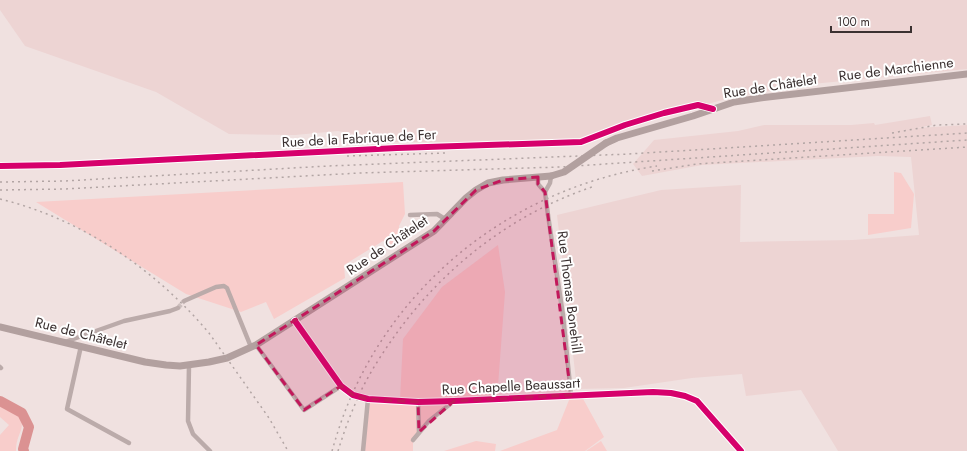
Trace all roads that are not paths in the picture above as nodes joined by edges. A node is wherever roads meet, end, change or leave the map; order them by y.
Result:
1 (967, 74) edge
2 (827, 90) joint
3 (713, 109) junction
4 (0, 166) edge
5 (551, 176) junction
6 (538, 178) junction
7 (545, 192) junction
8 (410, 214) dead end
9 (445, 219) junction
10 (184, 301) tunnel mouth
11 (178, 308) tunnel mouth
12 (295, 321) junction
13 (0, 327) edge
14 (64, 342) junction
15 (81, 346) junction
16 (254, 346) junction
17 (189, 365) junction
18 (341, 386) junction
19 (571, 395) junction
20 (368, 399) junction
21 (454, 401) junction
22 (418, 402) junction
23 (420, 432) junction
24 (413, 440) dead end
25 (129, 443) dead end
26 (210, 451) edge
27 (363, 451) edge
28 (741, 451) edge

1 - 2 main road, Rue de Marchienne
2 - 3 main road, Rue de Châtelet
3 - 4 street, Rue de la Fabrique de Fer
3 - 5 main road, Rue de Châtelet, bridge
5 - 6 main road, Rue de Châtelet
5 - 7 street, Rue Thomas Bonehill
6 - 7 street, Rue Thomas Bonehill
6 - 9 main road, Rue de Châtelet
7 - 19 street, Rue Thomas Bonehill, bridge
8 - 9 street
9 - 12 main road, Rue de Châtelet
10 - 16 street
11 - 14 street
12 - 16 main road, Rue de Châtelet
12 - 18 street, Rue Chapelle Beaussart
13 - 14 main road, Rue de Châtelet
14 - 15 main road, Rue de Châtelet
15 - 17 main road, Rue de Châtelet
15 - 25 street
16 - 17 main road, Rue de Châtelet
16 - 18 street
17 - 26 street
18 - 20 street, Rue Chapelle Beaussart
19 - 21 street, Rue Chapelle Beaussart
19 - 28 street, Rue Chapelle Beaussart
20 - 22 street, Rue Chapelle Beaussart
20 - 27 street
21 - 22 street, Rue Chapelle Beaussart
21 - 23 street
22 - 23 street
23 - 24 street

